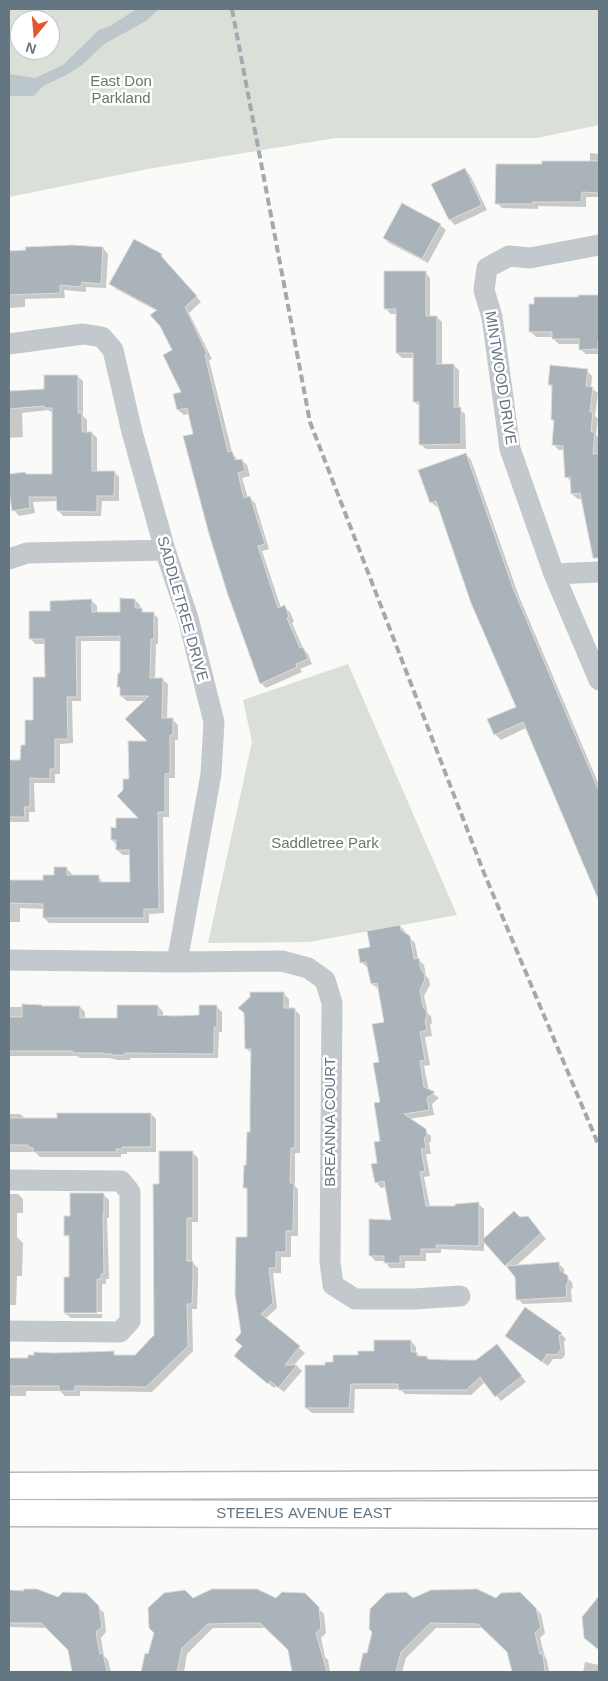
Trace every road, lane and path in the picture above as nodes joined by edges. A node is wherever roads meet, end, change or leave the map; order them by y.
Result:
1 (599, 246) edge
2 (9, 344) edge
3 (165, 550) junction
4 (9, 559) edge
5 (599, 572) edge
6 (554, 574) junction
7 (599, 680) edge
8 (9, 960) edge
9 (177, 962) junction
10 (9, 1180) edge
11 (460, 1296) dead end
12 (9, 1331) edge
13 (599, 1484) edge
14 (9, 1486) edge
15 (9, 1513) edge
16 (599, 1515) edge

1 - 6 street, MINTWOOD DRIVE
2 - 3 street, SADDLETREE DRIVE
3 - 4 street
3 - 9 street, SADDLETREE DRIVE
5 - 6 street
6 - 7 street, MINTWOOD DRIVE
8 - 9 street
9 - 11 street, BREANNA COURT
10 - 12 street
13 - 14 main road, STEELES AVENUE EAST
15 - 16 main road, STEELES AVENUE EAST

